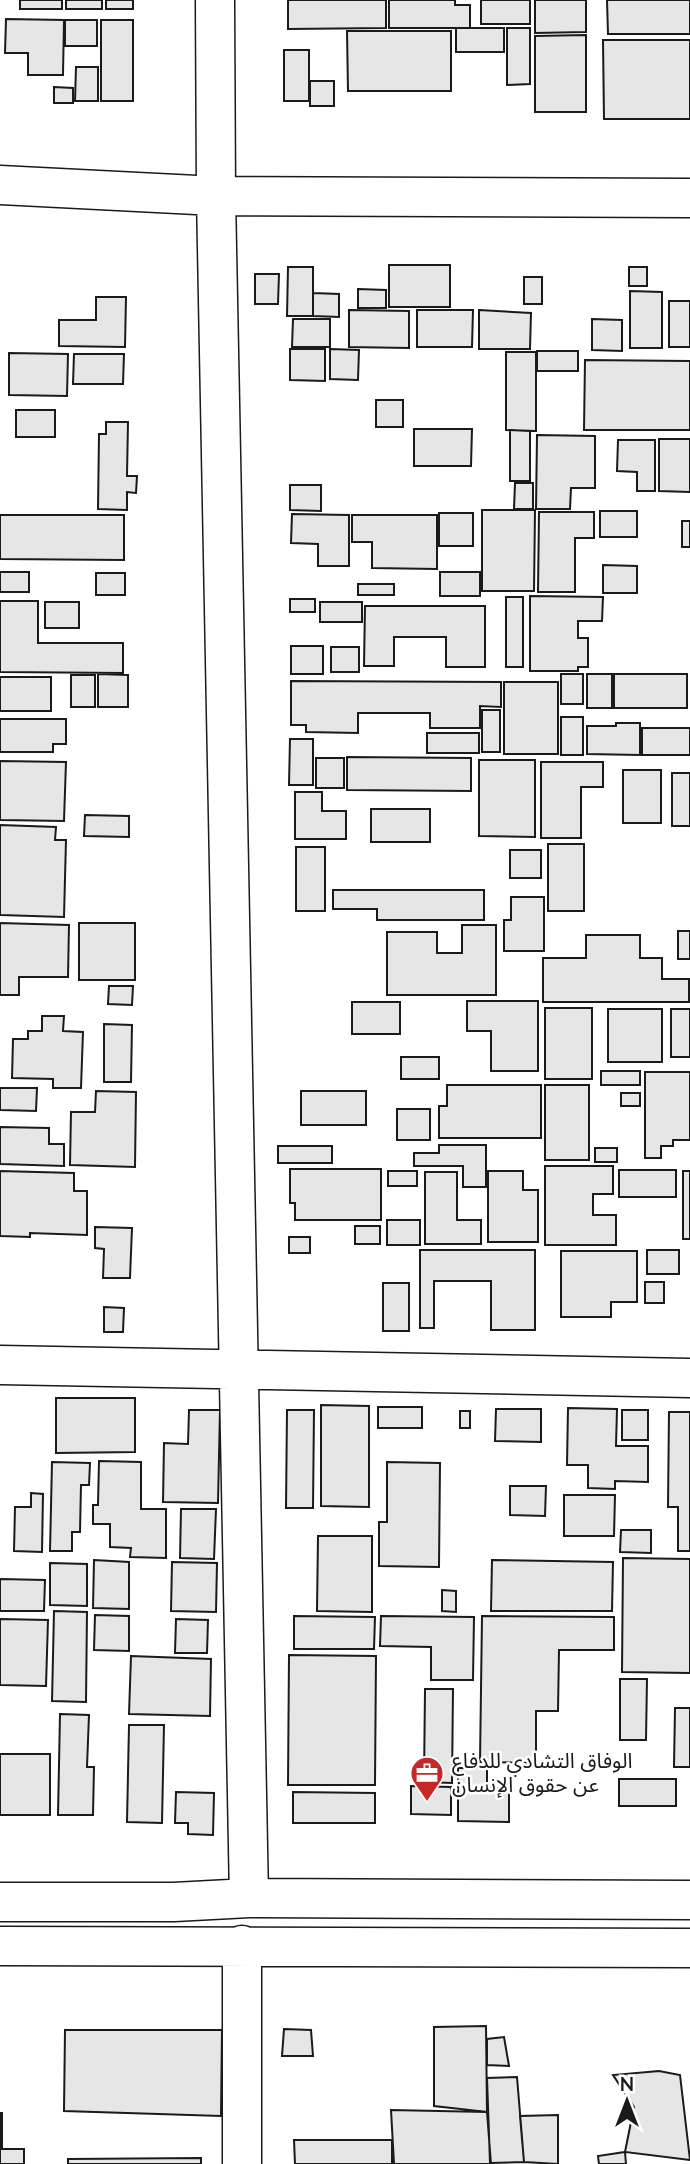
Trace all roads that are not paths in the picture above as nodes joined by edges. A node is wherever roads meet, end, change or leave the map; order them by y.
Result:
1 (215, 0) edge
2 (0, 185) edge
3 (216, 197) junction
4 (690, 198) edge
5 (0, 1365) edge
6 (240, 1368) junction
7 (690, 1378) edge
8 (249, 1898) junction
9 (690, 1900) edge
10 (0, 1902) edge
11 (242, 1945) junction
12 (0, 1946) edge
13 (690, 1948) edge
14 (242, 2164) edge

1 - 3 street
2 - 3 street
3 - 4 street
3 - 6 street
5 - 6 street
6 - 7 street
6 - 8 street
8 - 9 street
8 - 10 street
11 - 12 street
11 - 13 street
11 - 14 street

